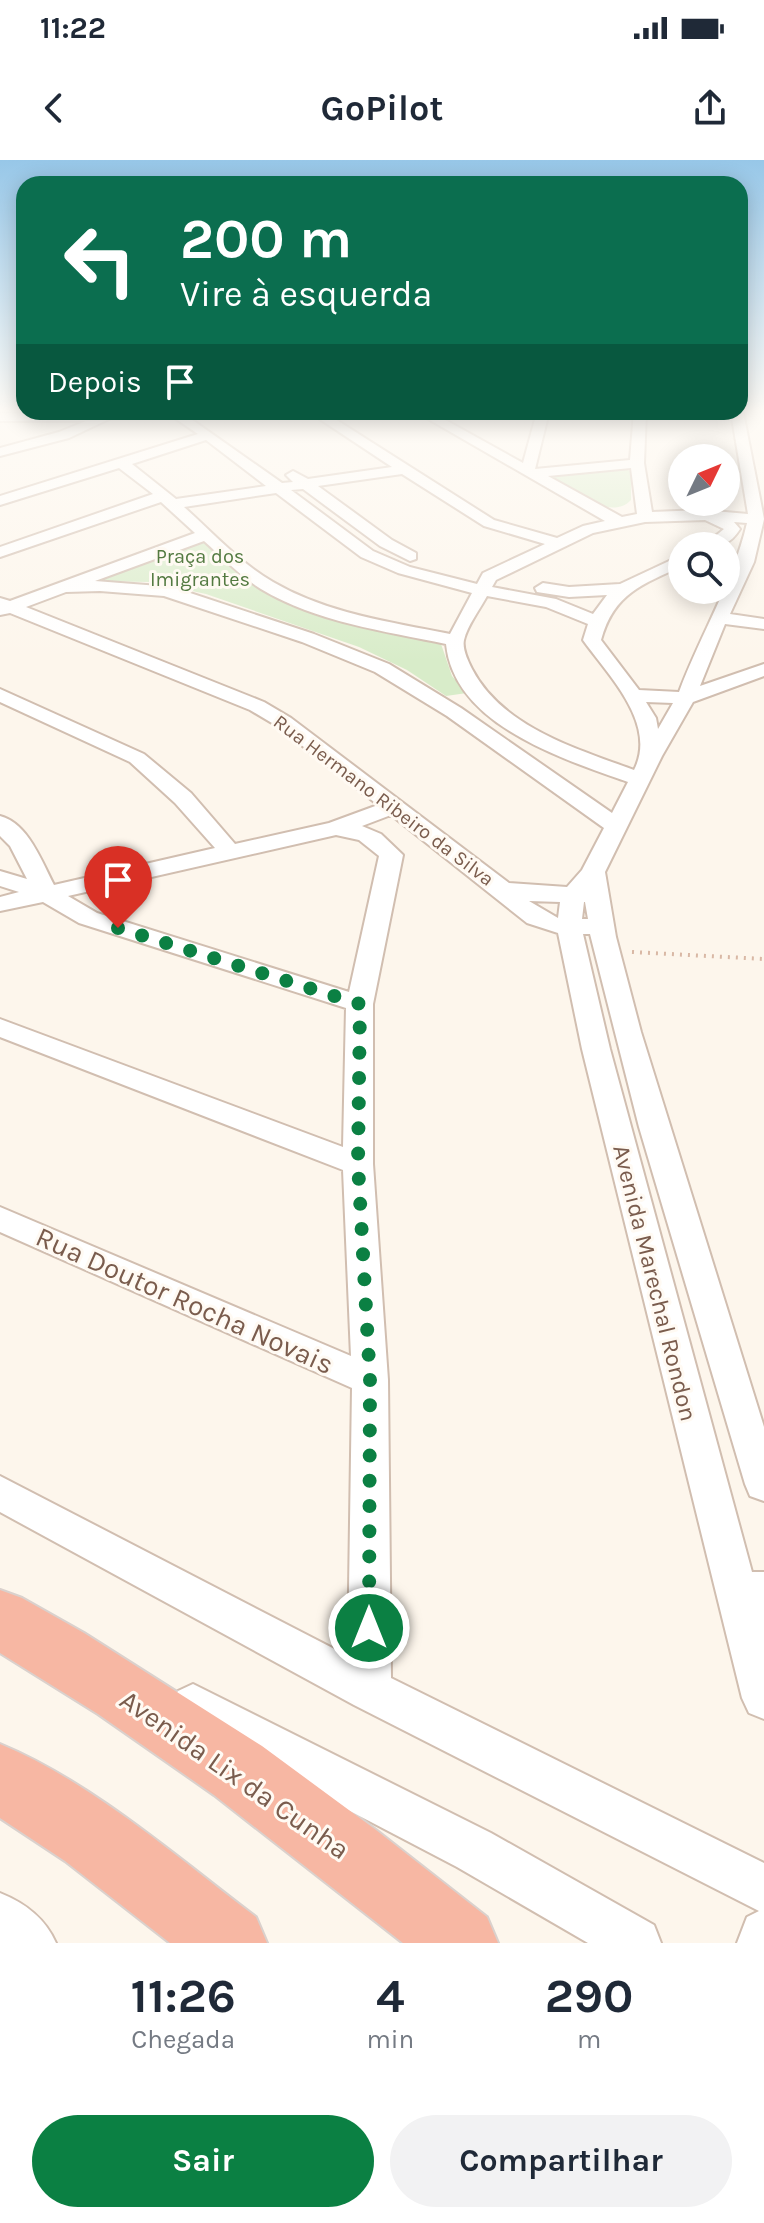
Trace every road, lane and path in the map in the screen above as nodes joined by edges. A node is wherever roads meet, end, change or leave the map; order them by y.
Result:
1 (21, 494) edge
2 (162, 494) edge
3 (226, 494) edge
4 (285, 494) edge
5 (319, 494) edge
6 (444, 494) edge
7 (571, 494) edge
8 (642, 494) edge
9 (746, 494) edge
10 (168, 500) junction
11 (0, 501) edge
12 (674, 516) edge
13 (705, 516) edge
14 (711, 516) edge
15 (645, 517) junction
16 (749, 520) junction
17 (617, 521) junction
18 (730, 532) edge
19 (207, 534) junction
20 (555, 542) junction
21 (0, 552) edge
22 (740, 560) edge
23 (746, 562) junction
24 (668, 567) edge
25 (484, 584) junction
26 (65, 587) junction
27 (622, 589) junction
28 (3, 607) edge
29 (720, 615) junction
30 (596, 621) junction
31 (764, 622) edge
32 (455, 640) junction
33 (718, 657) junction
34 (763, 670) edge
35 (0, 695) edge
36 (633, 695) junction
37 (686, 698) junction
38 (484, 702) junction
39 (454, 712) junction
40 (652, 756) junction
41 (640, 779) junction
42 (392, 807) junction
43 (0, 823) edge
44 (616, 826) junction
45 (336, 828) junction
46 (428, 833) junction
47 (231, 853) junction
48 (391, 855) junction
49 (0, 878) edge
50 (502, 889) junction
51 (47, 894) junction
52 (0, 904) edge
53 (589, 911) junction
54 (532, 920) junction
55 (764, 959) edge
56 (582, 988) junction
57 (360, 1004) junction
58 (0, 1027) edge
59 (631, 1046) junction
60 (596, 1049) junction
61 (358, 1164) junction
62 (0, 1219) edge
63 (703, 1297) junction
64 (659, 1300) junction
65 (370, 1380) junction
66 (764, 1484) edge
67 (0, 1493) edge
68 (749, 1591) edge
69 (12, 1626) edge
70 (369, 1690) junction
71 (764, 1698) edge
72 (0, 1778) edge
73 (764, 1889) edge
74 (0, 1917) edge
75 (764, 1934) edge
76 (31, 1943) edge
77 (230, 1943) edge
78 (461, 1943) edge
79 (636, 1943) edge
80 (762, 1943) edge

1 - 11 street
2 - 10 street
3 - 10 street
4 - 25 street
5 - 25 street
6 - 20 street
7 - 17 street
8 - 15 street
9 - 16 street
10 - 19 street
10 - 21 street
12 - 15 street
13 - 18 street
14 - 16 street
15 - 17 street
16 - 23 street
17 - 20 street
19 - 26 street
19 - 32 street
20 - 25 street
22 - 23 street
23 - 29 street
24 - 27 street
25 - 27 street
25 - 30 street
25 - 32 street
26 - 28 street
26 - 39 street
27 - 30 street
28 - 42 street, Rua Hermano Ribeiro da Silva
29 - 31 street
29 - 33 street
30 - 36 street
32 - 38 street
33 - 34 street
33 - 37 street
34 - 37 street
35 - 47 street
36 - 37 street
36 - 40 street
37 - 40 street
38 - 39 street
38 - 41 street
39 - 44 street
40 - 41 street
41 - 44 street
42 - 45 street
42 - 46 street, Rua Hermano Ribeiro da Silva
43 - 51 street
44 - 53 street
45 - 47 street
45 - 48 street
46 - 48 street
46 - 50 street, Rua Hermano Ribeiro da Silva
47 - 51 street
48 - 57 street
49 - 51 street
50 - 53 street, Rua Hermano Ribeiro da Silva
50 - 54 street, Rua Hermano Ribeiro da Silva
51 - 52 street
51 - 57 street
53 - 54 street
53 - 55 path
53 - 56 street, Avenida Marechal Rondon
53 - 59 street, Avenida Marechal Rondon
54 - 56 street, Rua Hermano Ribeiro da Silva
56 - 60 street, Avenida Marechal Rondon
57 - 61 street
58 - 61 street
59 - 60 street
59 - 63 street, Avenida Marechal Rondon
60 - 64 street, Avenida Marechal Rondon
61 - 65 street
62 - 65 street, Rua Doutor Rocha Novais
63 - 64 street
63 - 66 street, Avenida Marechal Rondon
64 - 68 street, Avenida Marechal Rondon
65 - 70 street
67 - 70 street
68 - 71 street, Avenida Marechal Rondon
69 - 78 highway, Avenida Lix da Cunha
69 - 79 street
70 - 73 street
72 - 77 highway
74 - 76 street
75 - 80 street

